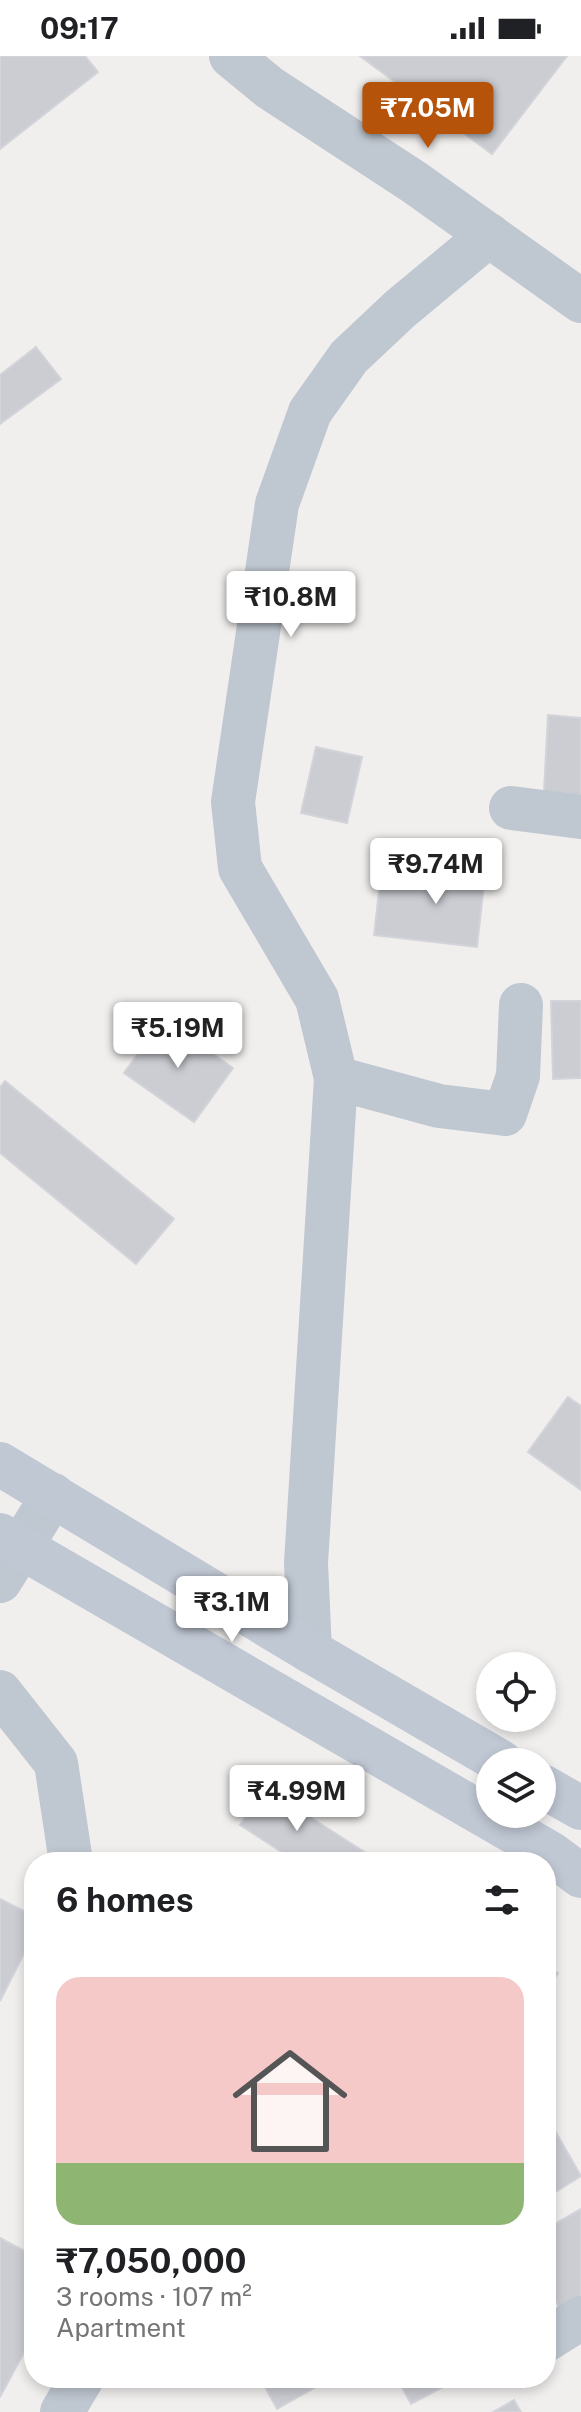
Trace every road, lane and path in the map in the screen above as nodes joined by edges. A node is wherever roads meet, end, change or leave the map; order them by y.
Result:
1 (231, 56) edge
2 (489, 235) junction
3 (581, 301) edge
4 (511, 808) dead end
5 (581, 817) edge
6 (521, 1005) dead end
7 (336, 1078) junction
8 (0, 1464) edge
9 (53, 1495) junction
10 (7, 1554) edge
11 (310, 1651) junction
12 (0, 1692) edge
13 (477, 1748) edge
14 (556, 1794) edge
15 (581, 1808) edge
16 (69, 1852) edge
17 (544, 1852) edge
18 (556, 1860) edge
19 (581, 1876) edge
20 (581, 2318) edge
21 (556, 2334) edge
22 (76, 2388) edge
23 (62, 2412) edge

1 - 2 street
2 - 3 street
2 - 7 street
4 - 5 street
6 - 7 street
7 - 11 street
8 - 9 main road
9 - 10 street
9 - 11 main road
10 - 17 main road
11 - 13 main road
12 - 16 street
14 - 15 main road
18 - 19 main road
20 - 21 street
22 - 23 street

